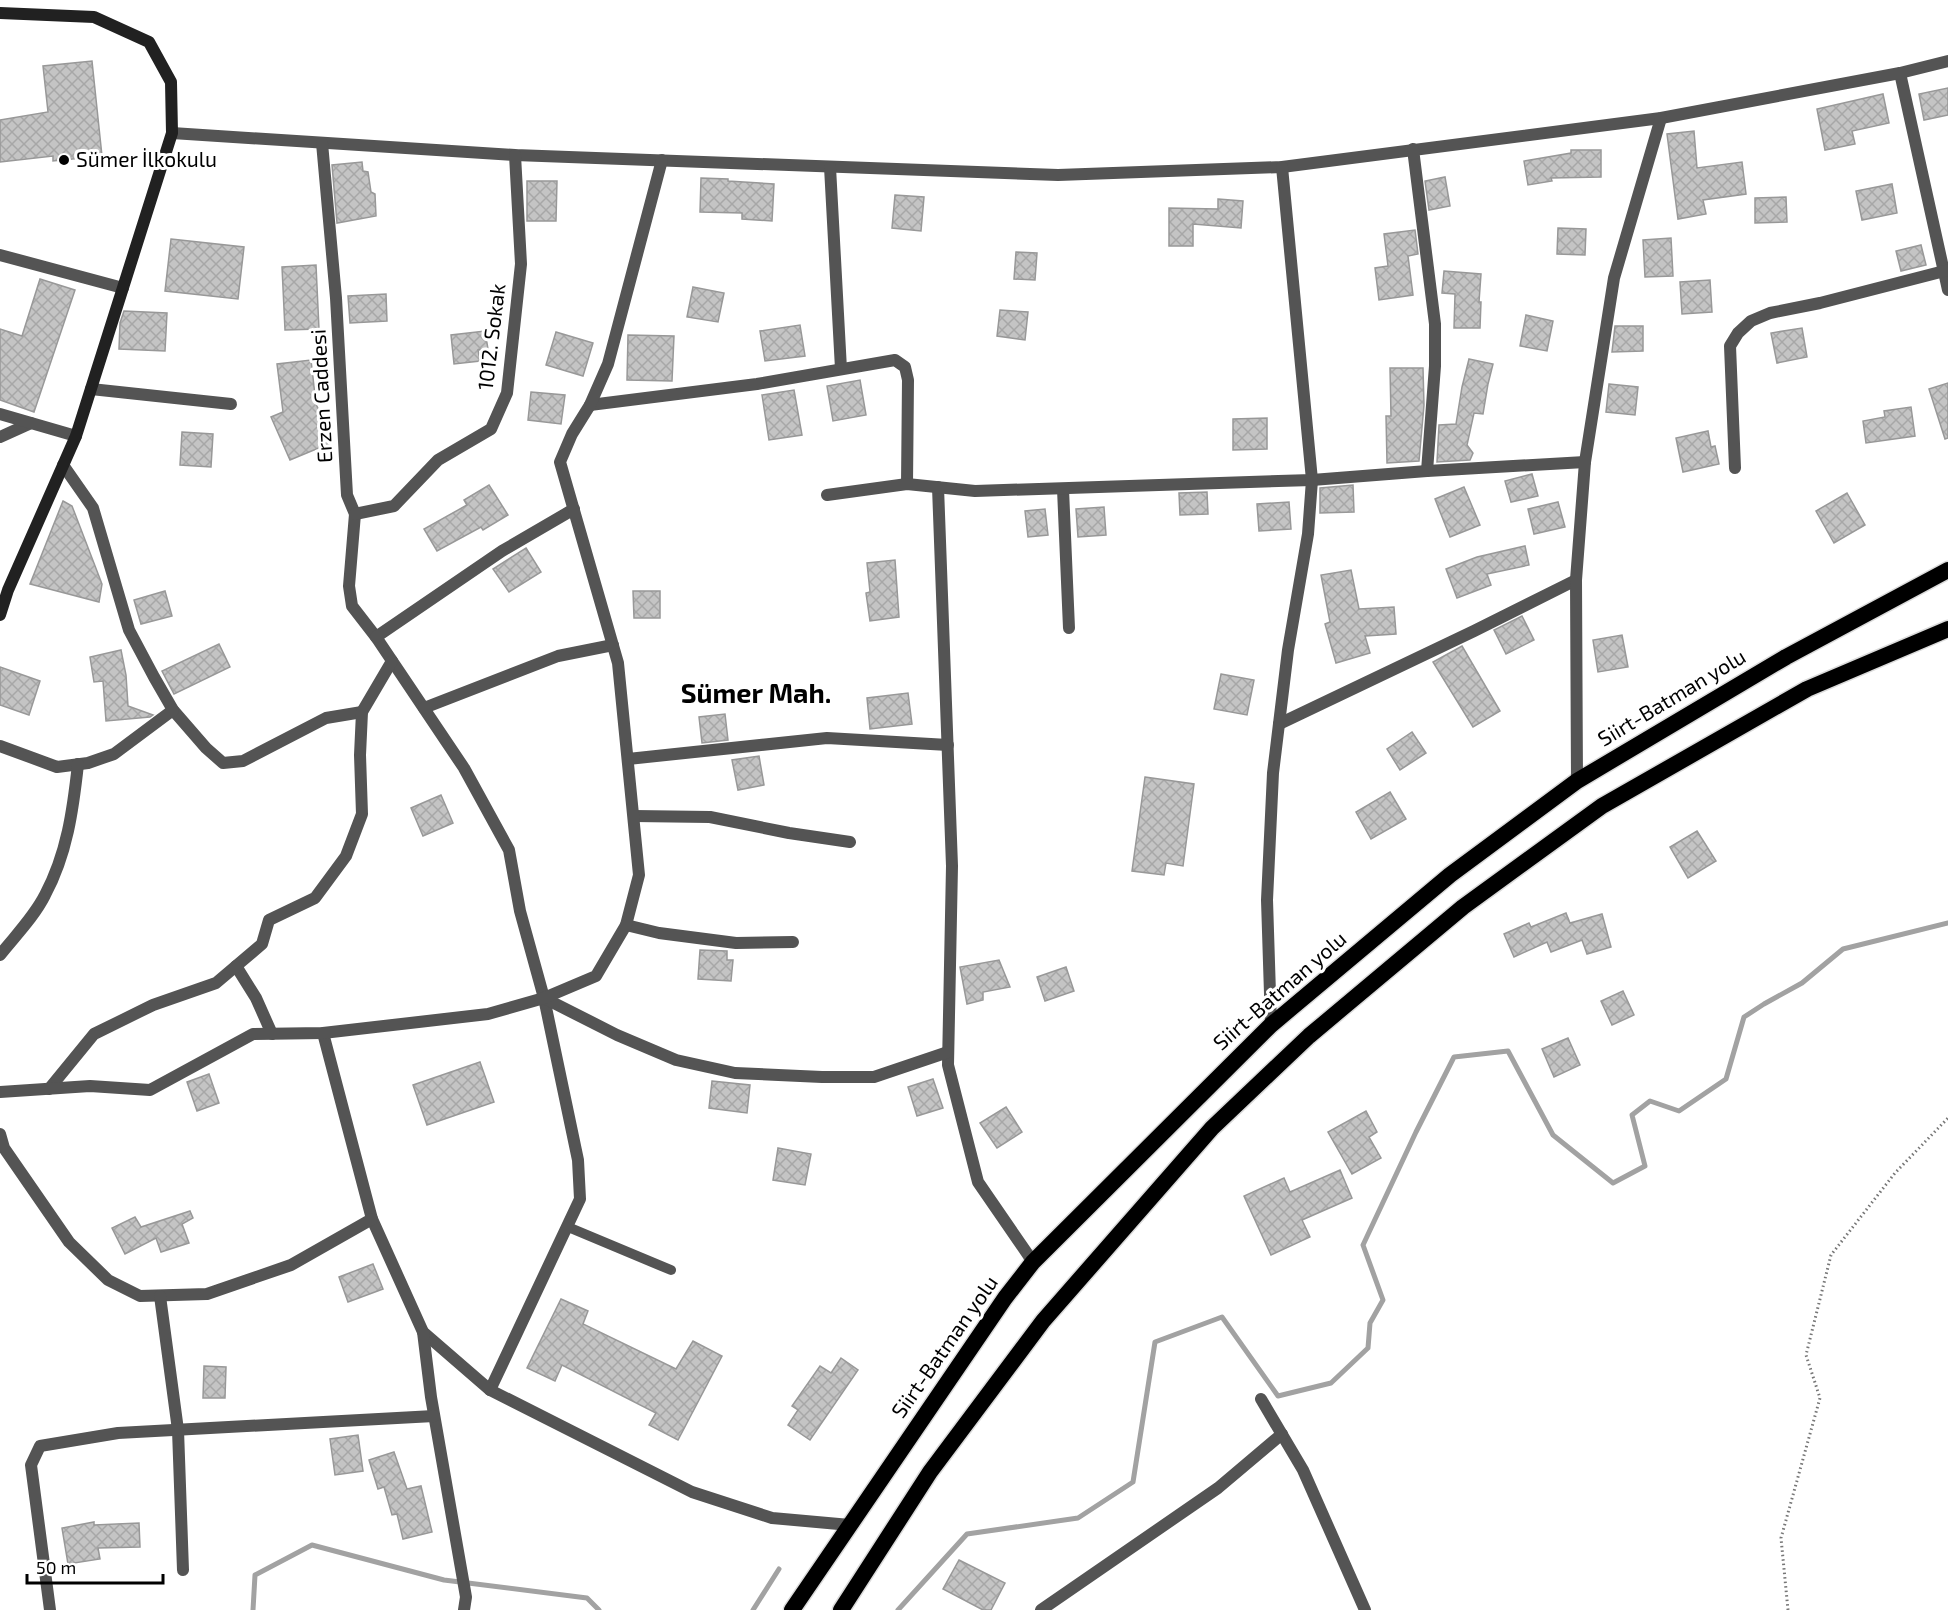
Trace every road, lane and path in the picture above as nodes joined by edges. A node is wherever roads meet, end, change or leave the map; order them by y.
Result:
1 (0, 13) edge
2 (1948, 61) edge
3 (1900, 73) junction
4 (1661, 118) junction
5 (172, 133) junction
6 (322, 143) junction
7 (1413, 149) junction
8 (515, 155) junction
9 (662, 160) junction
10 (830, 167) junction
11 (1282, 167) junction
12 (0, 255) edge
13 (1946, 271) edge
14 (123, 288) junction
15 (1948, 290) edge
16 (841, 369) junction
17 (91, 389) junction
18 (231, 404) dead end
19 (590, 405) junction
20 (0, 414) edge
21 (31, 423) junction
22 (0, 436) edge
23 (76, 436) junction
24 (1585, 462) junction
25 (63, 465) junction
26 (1735, 468) dead end
27 (1427, 471) junction
28 (1312, 480) junction
29 (907, 484) junction
30 (938, 487) junction
31 (1063, 489) junction
32 (827, 495) dead end
33 (574, 509) junction
34 (355, 514) junction
35 (1948, 570) edge
36 (1576, 580) junction
37 (4, 589) edge
38 (0, 615) edge
39 (1069, 628) dead end
40 (1948, 629) edge
41 (376, 637) junction
42 (613, 645) junction
43 (392, 662) junction
44 (424, 708) junction
45 (173, 710) junction
46 (363, 712) junction
47 (1279, 724) junction
48 (948, 745) junction
49 (0, 746) edge
50 (628, 759) junction
51 (78, 764) junction
52 (1577, 781) junction
53 (634, 816) junction
54 (850, 842) dead end
55 (626, 925) junction
56 (793, 942) dead end
57 (0, 955) edge
58 (236, 966) junction
59 (543, 998) junction
60 (1271, 1025) junction
61 (323, 1033) junction
62 (272, 1034) junction
63 (948, 1052) junction
64 (49, 1089) junction
65 (0, 1092) edge
66 (1948, 1118) edge
67 (0, 1134) edge
68 (372, 1219) junction
69 (568, 1227) junction
70 (1033, 1262) junction
71 (671, 1270) dead end
72 (160, 1296) junction
73 (423, 1332) junction
74 (490, 1390) junction
75 (1261, 1399) dead end
76 (434, 1416) junction
77 (177, 1430) junction
78 (1282, 1434) junction
79 (850, 1525) junction
80 (183, 1569) dead end
81 (51, 1610) edge
82 (464, 1610) edge
83 (792, 1610) edge
84 (841, 1610) edge
85 (1041, 1610) edge
86 (1365, 1610) edge
87 (1788, 1610) edge

1 - 5 main road
2 - 3 street
3 - 4 street
3 - 13 street
4 - 7 street
4 - 24 street
5 - 6 street
5 - 14 main road
6 - 8 street
6 - 34 street, Erzen Caddesi
7 - 11 street
7 - 27 street
8 - 9 street
8 - 34 street, 1012. Sokak
9 - 10 street
9 - 19 street
10 - 11 street
10 - 16 street
11 - 28 street
12 - 14 street
13 - 15 street
13 - 26 street
14 - 17 main road
16 - 19 street
16 - 29 street
17 - 18 street
17 - 23 main road
19 - 33 street
20 - 21 street
21 - 22 street
21 - 23 street
23 - 25 main road
24 - 27 street
24 - 36 street
25 - 37 main road
25 - 45 street
27 - 28 street
28 - 31 street
28 - 47 street
29 - 30 street
29 - 32 street
30 - 31 street
30 - 48 street
31 - 39 street
33 - 41 street
33 - 42 street
34 - 41 street, Erzen Caddesi
35 - 52 highway, Siirt-Batman yolu
36 - 47 street
36 - 52 street
37 - 38 main road
40 - 84 highway
41 - 43 street, Erzen Caddesi
42 - 44 street
42 - 50 street
43 - 44 street, Erzen Caddesi
43 - 46 street
44 - 59 street, Erzen Caddesi
45 - 46 street
45 - 51 street
46 - 58 street
47 - 60 street
48 - 50 street
48 - 63 street
49 - 51 street
50 - 53 street
51 - 57 street
52 - 60 highway, Siirt-Batman yolu
53 - 54 street
53 - 55 street
55 - 56 street
55 - 59 street
58 - 62 street
58 - 64 street
59 - 61 street
59 - 63 street
59 - 69 street, Erzen Caddesi
60 - 70 highway, Siirt-Batman yolu
61 - 62 street
61 - 68 street
62 - 64 street
63 - 70 street
64 - 65 street
66 - 87 path
67 - 72 street
68 - 72 street
68 - 73 street
69 - 71 lane
69 - 74 street, Erzen Caddesi
70 - 79 highway, Siirt-Batman yolu
72 - 77 street
73 - 74 street
73 - 76 street
74 - 79 street
75 - 78 street
76 - 77 street
76 - 82 street
77 - 80 street
77 - 81 street
78 - 85 street
78 - 86 street
79 - 83 highway, Siirt-Batman yolu

